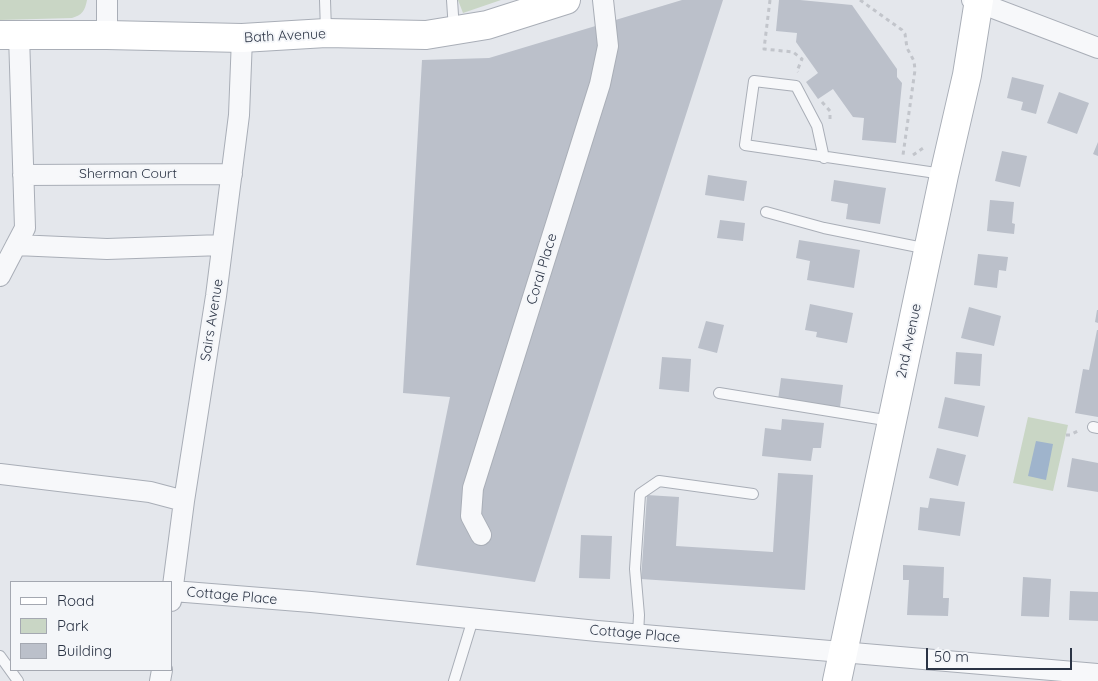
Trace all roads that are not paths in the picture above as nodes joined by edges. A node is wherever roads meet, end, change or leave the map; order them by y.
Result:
1 (107, 0) edge
2 (325, 0) edge
3 (452, 0) edge
4 (566, 0) edge
5 (604, 0) edge
6 (977, 1) edge
7 (454, 31) junction
8 (326, 33) junction
9 (107, 34) junction
10 (10, 35) edge
11 (242, 38) junction
12 (1098, 48) edge
13 (824, 158) junction
14 (232, 174) junction
15 (944, 174) junction
16 (23, 175) junction
17 (766, 212) dead end
18 (16, 245) junction
19 (222, 245) junction
20 (928, 249) junction
21 (0, 276) edge
22 (719, 393) dead end
23 (892, 421) junction
24 (0, 474) edge
25 (753, 494) dead end
26 (184, 500) junction
27 (481, 534) dead end
28 (172, 596) edge
29 (473, 619) junction
30 (638, 635) junction
31 (843, 652) junction
32 (0, 656) edge
33 (10, 671) edge
34 (10, 671) edge
35 (1098, 674) edge
36 (18, 681) edge
37 (454, 681) edge
38 (837, 681) edge

1 - 9 street
2 - 8 lane
3 - 7 lane
4 - 7 street, Bath Avenue
5 - 27 street, Coral Place
6 - 12 street
6 - 15 street, 2nd Avenue
7 - 8 street, Bath Avenue
8 - 11 street, Bath Avenue
9 - 10 street, Bath Avenue
9 - 11 street, Bath Avenue
10 - 16 street
11 - 14 street, Sairs Avenue
13 - 13 lane
13 - 15 lane
14 - 16 street, Sherman Court
14 - 19 street, Sairs Avenue
15 - 20 street, 2nd Avenue
16 - 18 street
17 - 20 lane
18 - 19 street
18 - 21 street
19 - 26 street, Sairs Avenue
20 - 23 street, 2nd Avenue
22 - 23 lane
23 - 31 street, 2nd Avenue
24 - 26 street
25 - 30 lane
26 - 28 street, Sairs Avenue
28 - 29 street, Cottage Place
29 - 30 street, Cottage Place
29 - 37 lane
30 - 31 street, Cottage Place
31 - 35 street, Cottage Place
31 - 38 street, 2nd Avenue
32 - 34 lane
33 - 36 lane

